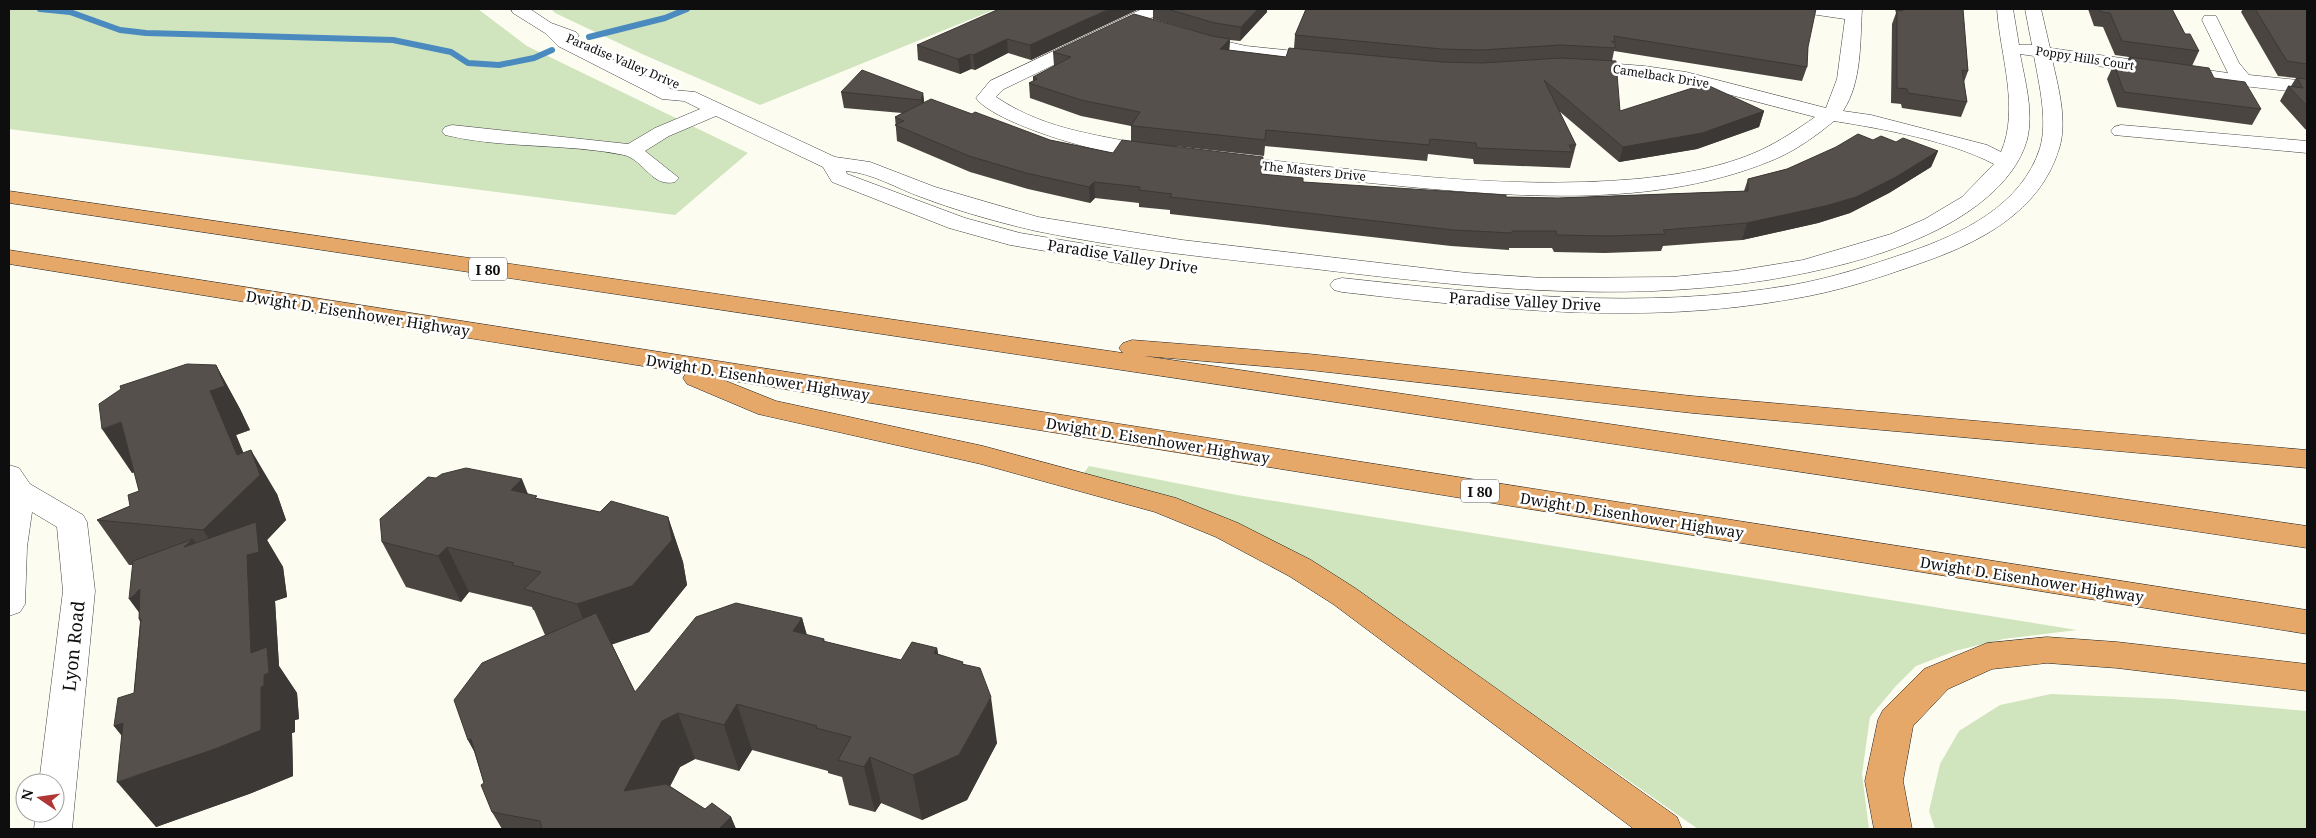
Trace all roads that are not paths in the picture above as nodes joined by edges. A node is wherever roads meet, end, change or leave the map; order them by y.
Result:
1 (519, 9) edge
2 (1810, 9) edge
3 (2005, 9) edge
4 (2033, 9) edge
5 (1853, 12) edge
6 (2210, 20) dead end
7 (1163, 23) edge
8 (2012, 47) junction
9 (2041, 52) junction
10 (1345, 61) edge
11 (1558, 66) edge
12 (2244, 81) junction
13 (2307, 87) edge
14 (717, 109) junction
15 (1831, 115) junction
16 (452, 131) dead end
17 (2121, 131) dead end
18 (2307, 147) edge
19 (632, 150) junction
20 (1173, 155) edge
21 (1203, 158) edge
22 (831, 163) junction
23 (2007, 163) junction
24 (2040, 172) junction
25 (668, 178) dead end
26 (9, 197) edge
27 (9, 257) edge
28 (968, 341) junction
29 (653, 360) junction
30 (2307, 459) edge
31 (14, 483) edge
32 (2307, 537) edge
33 (9, 604) edge
34 (2307, 622) edge
35 (2307, 678) edge
36 (53, 829) edge
37 (1663, 829) edge
38 (1893, 829) edge

1 - 14 street, Paradise Valley Drive
2 - 5 street
3 - 8 street, Paradise Valley Drive
4 - 9 street, Paradise Valley Drive
5 - 15 street
6 - 12 street
7 - 10 street
7 - 20 street
8 - 9 street, Poppy Hills Court
8 - 23 street, Paradise Valley Drive
9 - 12 street, Poppy Hills Court
9 - 24 street, Paradise Valley Drive
11 - 15 street, Camelback Drive
12 - 13 street, Poppy Hills Court
14 - 19 street
14 - 22 street, Paradise Valley Drive
15 - 21 street, The Masters Drive
15 - 23 street, Camelback Drive
16 - 19 street
17 - 18 street
19 - 25 street
22 - 23 street, Paradise Valley Drive
22 - 24 street, Paradise Valley Drive
23 - 24 street, Camelback Drive
26 - 28 highway, I 80
27 - 29 highway, Dwight D. Eisenhower Highway / I 80
28 - 30 highway
28 - 32 highway, I 80
29 - 34 highway, Dwight D. Eisenhower Highway / I 80
29 - 37 highway
31 - 33 street, Lyon Road
31 - 36 street, Lyon Road
35 - 38 highway

